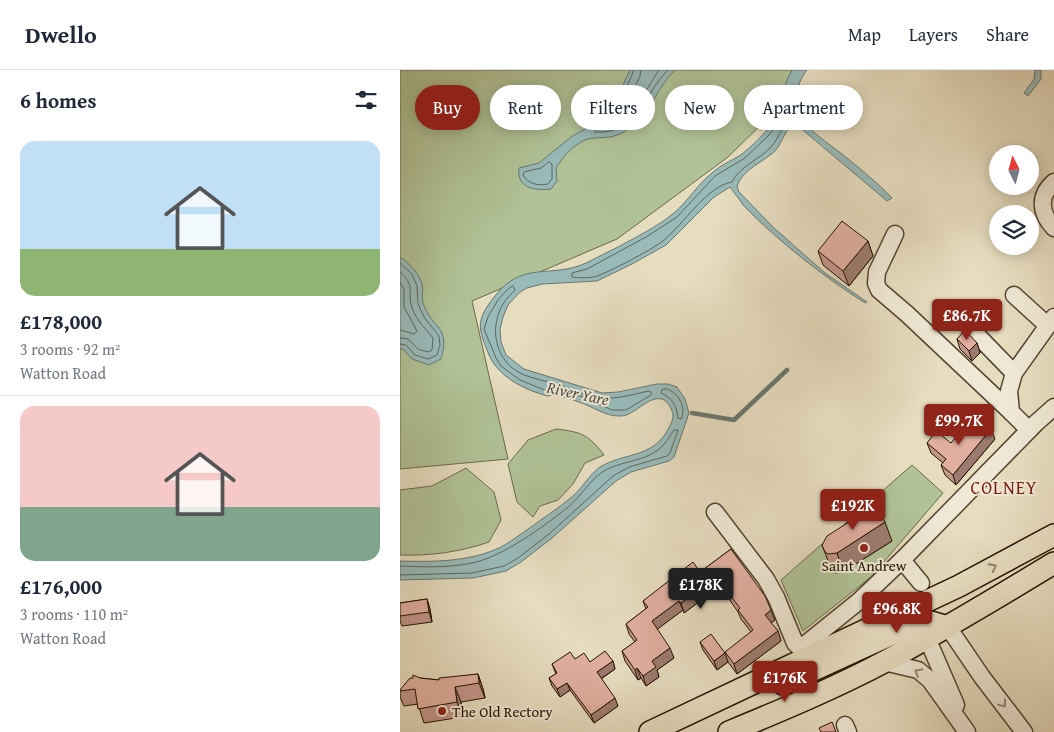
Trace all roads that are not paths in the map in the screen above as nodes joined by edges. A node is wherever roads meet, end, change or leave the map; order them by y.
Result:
1 (1054, 182) edge
2 (1054, 228) edge
3 (895, 234) dead end
4 (1014, 294) dead end
5 (1051, 321) edge
6 (977, 334) dead end
7 (1014, 373) junction
8 (1054, 407) edge
9 (1011, 412) junction
10 (1029, 430) junction
11 (715, 512) dead end
12 (1054, 535) edge
13 (902, 560) junction
14 (1054, 563) edge
15 (921, 584) dead end
16 (950, 590) junction
17 (935, 629) junction
18 (884, 662) junction
19 (650, 732) edge
20 (668, 732) edge
21 (729, 732) edge
22 (967, 732) edge
23 (1024, 732) edge

1 - 2 street
3 - 9 street
4 - 5 street
5 - 7 street
6 - 7 street
7 - 9 street
8 - 10 street
9 - 10 street
10 - 13 street
11 - 13 street
16 -> 12 main road
13 - 15 street
14 - 17 main road
16 - 17 main road
16 - 19 main road
17 - 18 main road
17 - 20 main road
17 - 22 street
17 -> 23 street
18 - 21 main road
22 -> 18 street

